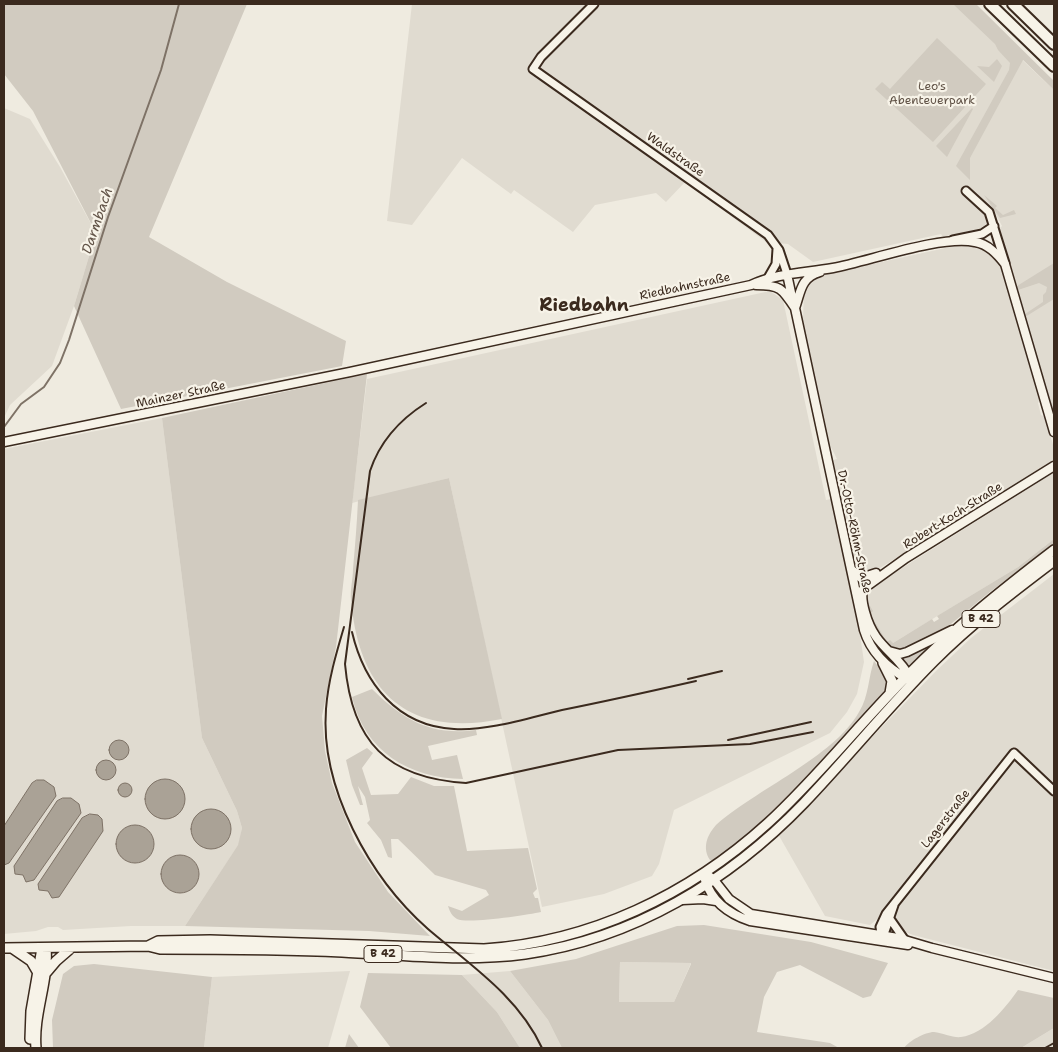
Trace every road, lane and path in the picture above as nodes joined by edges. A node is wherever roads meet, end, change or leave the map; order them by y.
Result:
1 (594, 4) edge
2 (990, 4) edge
3 (1013, 4) edge
4 (1054, 44) edge
5 (1054, 66) edge
6 (966, 191) dead end
7 (994, 226) junction
8 (952, 241) junction
9 (778, 246) junction
10 (1005, 264) junction
11 (831, 268) junction
12 (787, 274) junction
13 (768, 278) junction
14 (751, 284) junction
15 (795, 308) junction
16 (362, 369) joint
17 (1054, 432) edge
18 (5, 441) edge
19 (1054, 466) edge
20 (1054, 550) edge
21 (906, 558) junction
22 (1054, 561) edge
23 (851, 569) junction
24 (865, 587) joint
25 (960, 625) junction
26 (883, 648) junction
27 (884, 663) junction
28 (907, 676) junction
29 (914, 683) junction
30 (890, 694) junction
31 (1054, 791) edge
32 (704, 873) junction
33 (710, 882) junction
34 (682, 900) junction
35 (716, 901) junction
36 (888, 916) junction
37 (857, 930) junction
38 (882, 937) junction
39 (904, 939) junction
40 (148, 946) junction
41 (8, 948) edge
42 (44, 948) junction
43 (71, 948) junction
44 (932, 948) junction
45 (41, 975) junction
46 (1054, 978) edge
47 (30, 1048) edge
48 (36, 1048) edge

1 - 9 street, Waldstraße
2 - 5 highway
3 - 4 highway
6 - 7 street
7 - 8 street
7 - 10 street
8 - 10 main road, Riedbahnstraße
8 - 11 main road, Riedbahnstraße
9 - 12 street
9 - 13 street
10 - 17 main road
11 - 12 main road, Riedbahnstraße
11 - 15 main road
12 - 13 main road, Riedbahnstraße
12 - 15 main road
13 - 14 main road, Riedbahnstraße
14 - 15 main road, Dr.-Otto-Röhm-Straße
14 - 16 main road, Riedbahnstraße
15 - 23 main road, Dr.-Otto-Röhm-Straße
16 - 18 main road, Mainzer Straße
19 - 21 main road, Robert-Koch-Straße
20 - 25 main road, B 42
21 - 23 main road
21 - 24 main road, Robert-Koch-Straße
22 - 29 main road, B 42
23 - 27 main road, Dr.-Otto-Röhm-Straße
24 - 26 main road, Dr.-Otto-Röhm-Straße
25 - 26 main road
25 - 28 main road, B 42
26 - 28 main road, Dr.-Otto-Röhm-Straße
27 - 28 main road, Dr.-Otto-Röhm-Straße
27 - 30 main road
28 - 29 main road, Dr.-Otto-Röhm-Straße
28 - 30 main road, B 42
29 - 33 main road, B 42
30 - 32 main road, B 42
31 - 36 street, Lagerstraße
32 - 33 main road
32 - 40 main road, B 42
33 - 34 main road, B 42
33 - 35 main road
33 - 37 main road
34 - 35 main road
34 - 40 main road, B 42
35 - 38 main road
36 - 37 street
36 - 38 street, Lagerstraße
36 - 39 street
37 - 38 main road
38 - 39 main road
38 - 44 main road
39 - 44 main road
40 - 43 main road, B 42
41 - 42 main road
41 - 45 main road
42 - 43 main road, B 42
42 - 45 main road
43 - 45 main road
44 - 46 main road
45 - 47 main road
45 - 48 main road

